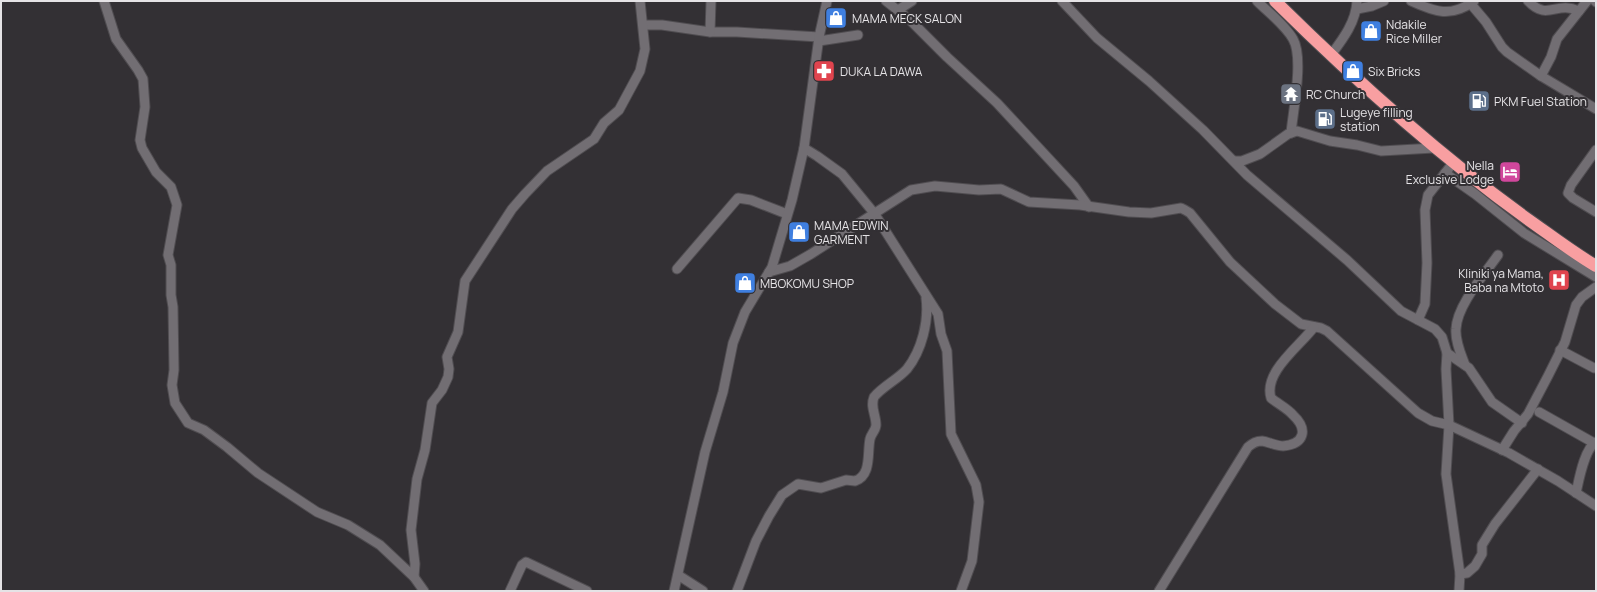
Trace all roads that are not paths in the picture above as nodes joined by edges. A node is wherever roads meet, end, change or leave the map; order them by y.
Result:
1 (104, 1) edge
2 (640, 1) edge
3 (711, 1) edge
4 (827, 1) edge
5 (886, 1) edge
6 (912, 1) edge
7 (1062, 1) edge
8 (1257, 1) edge
9 (1275, 1) edge
10 (1384, 1) edge
11 (1411, 1) edge
12 (1528, 1) edge
13 (1587, 1) edge
14 (1472, 2) edge
15 (1357, 5) edge
16 (898, 10) junction
17 (1579, 11) junction
18 (644, 25) junction
19 (710, 32) junction
20 (858, 35) dead end
21 (819, 39) junction
22 (1331, 55) junction
23 (1541, 76) junction
24 (1596, 109) edge
25 (1290, 133) junction
26 (804, 148) junction
27 (1434, 148) junction
28 (1596, 150) edge
29 (1234, 161) junction
30 (1453, 163) junction
31 (1445, 173) junction
32 (1089, 207) junction
33 (1596, 212) edge
34 (874, 213) junction
35 (787, 214) junction
36 (1498, 255) dead end
37 (1596, 266) edge
38 (677, 269) dead end
39 (770, 272) junction
40 (1596, 277) edge
41 (1596, 287) edge
42 (926, 295) junction
43 (1418, 320) junction
44 (1314, 327) junction
45 (1560, 350) junction
46 (1447, 353) junction
47 (1465, 365) junction
48 (1594, 368) dead end
49 (1539, 412) dead end
50 (1522, 423) junction
51 (1449, 425) junction
52 (1595, 442) edge
53 (1502, 450) junction
54 (1538, 469) junction
55 (1576, 493) junction
56 (1596, 506) edge
57 (1460, 574) junction
58 (678, 575) junction
59 (414, 577) junction
60 (424, 591) edge
61 (510, 591) edge
62 (587, 591) edge
63 (674, 591) edge
64 (703, 591) edge
65 (738, 591) edge
66 (961, 591) edge
67 (1159, 591) edge
68 (1459, 591) edge

1 - 59 street
2 - 18 street
3 - 19 street
4 - 21 street
5 - 16 street
6 - 16 street
7 - 29 street
8 - 25 street
9 - 22 highway
10 - 15 street
11 - 14 street
12 - 17 street
13 - 17 street
14 - 23 street
15 - 22 street
16 - 32 street
17 - 23 street
18 - 19 street
18 - 59 street
19 - 21 street
20 - 21 street
21 - 26 street
22 - 27 highway
23 - 24 street
25 - 27 street
25 - 29 street
26 - 34 street
26 - 35 street
27 - 30 highway
28 - 33 street
29 - 43 street
30 - 31 street
30 - 37 highway
31 - 40 street
31 - 43 street
32 - 34 street
32 - 44 street
34 - 39 street
34 - 42 street
35 - 38 street
35 - 39 street
36 - 47 street
39 - 58 street
41 - 45 street
42 - 65 street
42 - 66 street
43 - 46 street
44 - 51 street
44 - 67 street
45 - 48 street
45 - 50 street
46 - 47 street
46 - 51 street
47 - 50 street
49 - 52 street
50 - 53 street
51 - 53 street
51 - 57 street
52 - 55 street
53 - 54 street
54 - 55 street
54 - 57 street
55 - 56 street
57 - 68 street
58 - 63 street
58 - 64 street
59 - 60 street
61 - 62 street

